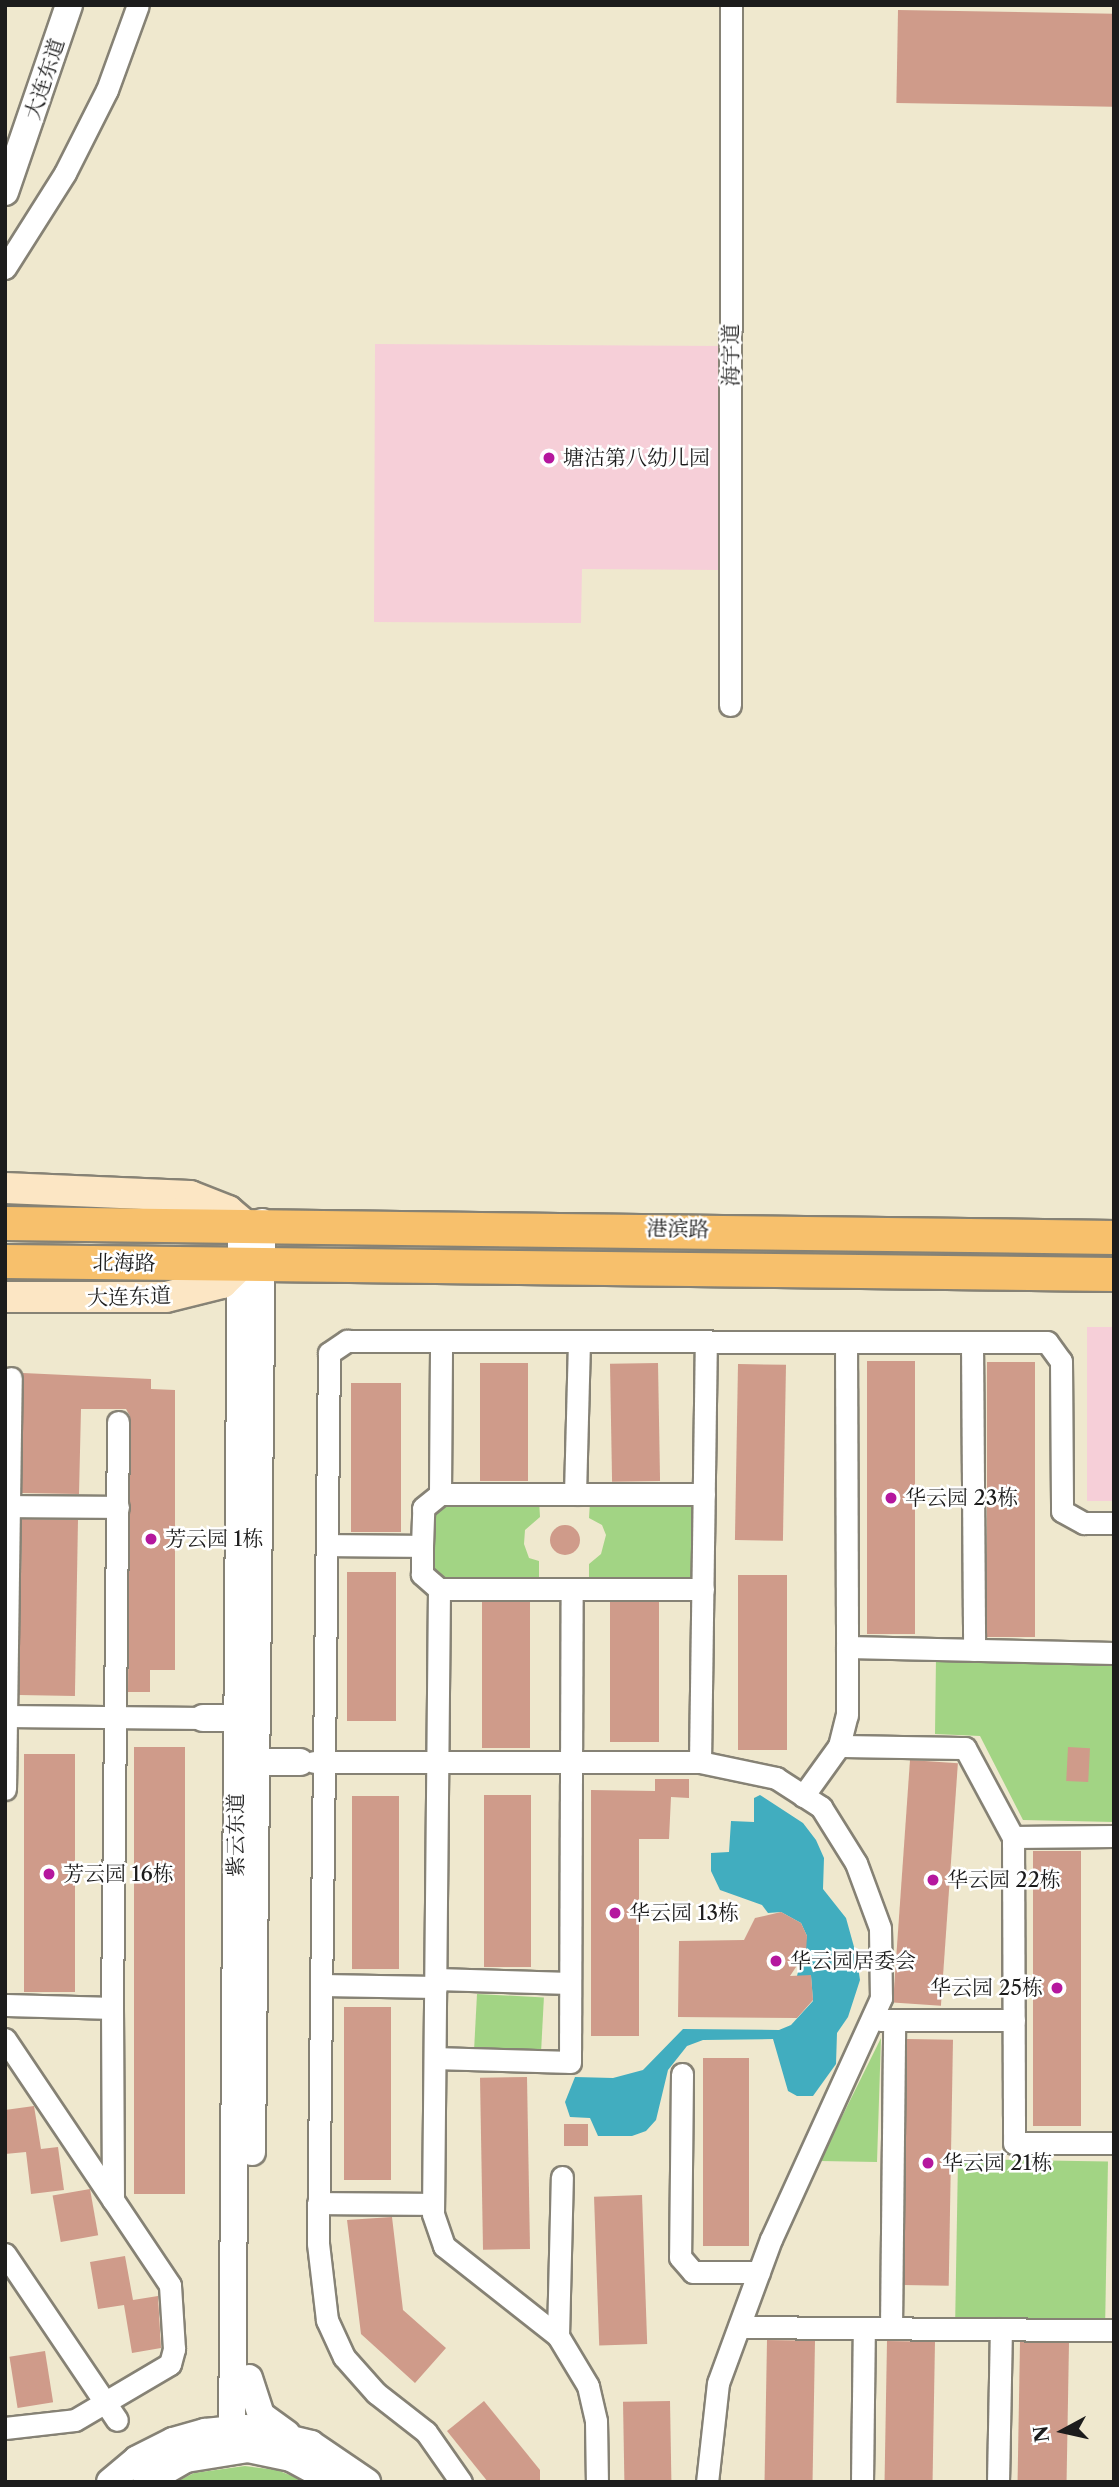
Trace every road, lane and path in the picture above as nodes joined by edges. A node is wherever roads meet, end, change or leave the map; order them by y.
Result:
1 (69, 5) edge
2 (138, 5) edge
3 (732, 5) edge
4 (739, 5) edge
5 (5, 192) edge
6 (5, 268) edge
7 (5, 1188) edge
8 (252, 1222) junction
9 (5, 1223) edge
10 (1114, 1237) edge
11 (5, 1261) edge
12 (252, 1264) junction
13 (1114, 1273) edge
14 (5, 1297) edge
15 (441, 1341) junction
16 (579, 1342) junction
17 (705, 1342) junction
18 (846, 1342) junction
19 (972, 1342) junction
20 (11, 1378) dead end
21 (118, 1422) dead end
22 (440, 1493) junction
23 (575, 1494) junction
24 (704, 1494) junction
25 (7, 1506) edge
26 (118, 1507) junction
27 (1114, 1523) edge
28 (328, 1545) junction
29 (422, 1546) junction
30 (439, 1589) junction
31 (572, 1589) junction
32 (703, 1589) junction
33 (847, 1647) junction
34 (974, 1650) junction
35 (1114, 1653) edge
36 (6, 1716) edge
37 (117, 1717) junction
38 (203, 1718) joint
39 (248, 1718) junction
40 (839, 1746) junction
41 (247, 1762) junction
42 (300, 1762) joint
43 (327, 1762) junction
44 (700, 1762) junction
45 (439, 1763) junction
46 (571, 1764) junction
47 (5, 1789) edge
48 (803, 1796) junction
49 (1114, 1836) edge
50 (1013, 1837) junction
51 (436, 1983) junction
52 (570, 1983) junction
53 (322, 1985) junction
54 (5, 2005) edge
55 (112, 2008) junction
56 (870, 2020) junction
57 (894, 2020) junction
58 (1014, 2020) junction
59 (5, 2039) edge
60 (435, 2058) junction
61 (682, 2074) dead end
62 (1114, 2143) edge
63 (562, 2177) dead end
64 (113, 2200) junction
65 (318, 2203) junction
66 (433, 2204) junction
67 (5, 2254) edge
68 (759, 2272) junction
69 (738, 2327) junction
70 (864, 2328) junction
71 (891, 2328) junction
72 (1000, 2329) junction
73 (1114, 2330) edge
74 (558, 2336) junction
75 (241, 2379) junction
76 (105, 2400) junction
77 (117, 2420) dead end
78 (5, 2428) edge
79 (242, 2436) junction
80 (287, 2446) junction
81 (110, 2482) edge
82 (146, 2482) edge
83 (335, 2482) edge
84 (367, 2482) edge
85 (461, 2482) edge
86 (597, 2482) edge
87 (707, 2482) edge
88 (862, 2482) edge
89 (998, 2482) edge

1 - 5 street, 大连东道
2 - 6 street
3 - 4 street, 海宇道
7 - 8 main road
8 - 9 main road, 北海路
8 - 10 main road, 港滨路
8 - 12 street, 紫云东道
11 - 12 main road, 北海路
12 - 13 main road, 港滨路
12 - 14 main road, 大连东道
12 - 39 street, 紫云东道
15 - 16 street
15 - 22 street
15 - 28 street
16 - 17 street
16 - 23 street
17 - 18 street
17 - 24 street
18 - 19 street
18 - 33 street
19 - 27 street
19 - 34 street
20 - 25 street
21 - 26 street
22 - 23 street
22 - 29 street
23 - 24 street
24 - 32 street
25 - 26 street
25 - 36 street
26 - 37 street
28 - 29 street
28 - 43 street
29 - 30 street
30 - 31 street
30 - 45 street
31 - 32 street
31 - 46 street
32 - 44 street
33 - 34 street
33 - 40 street
34 - 35 street
36 - 37 street
36 - 47 street
37 - 38 street
37 - 55 street
38 - 39 street
39 - 41 street, 紫云东道
40 - 48 street
40 - 50 street
41 - 42 street
41 - 75 street, 紫云东道
42 - 43 street
43 - 45 street
43 - 53 street
44 - 46 street
44 - 48 street
45 - 46 street
45 - 51 street
46 - 52 street
48 - 56 street
49 - 50 street
50 - 58 street
51 - 52 street
51 - 53 street
51 - 60 street
52 - 60 street
53 - 65 street
54 - 55 street
55 - 64 street
56 - 57 street
56 - 68 street
57 - 58 street
57 - 71 street
58 - 62 street
59 - 64 street
60 - 66 street
61 - 68 street
63 - 74 street
64 - 76 street
65 - 66 street
65 - 85 street
66 - 74 street
67 - 76 street
68 - 69 street
69 - 70 street
69 - 87 street
70 - 71 street
70 - 88 street
71 - 72 street
72 - 73 street
72 - 89 street
74 - 86 street
75 - 79 street, 紫云东道
75 - 80 street
76 - 77 street
76 - 78 street
79 - 80 street
79 - 81 street
79 - 82 street
80 - 83 street
80 - 84 street

